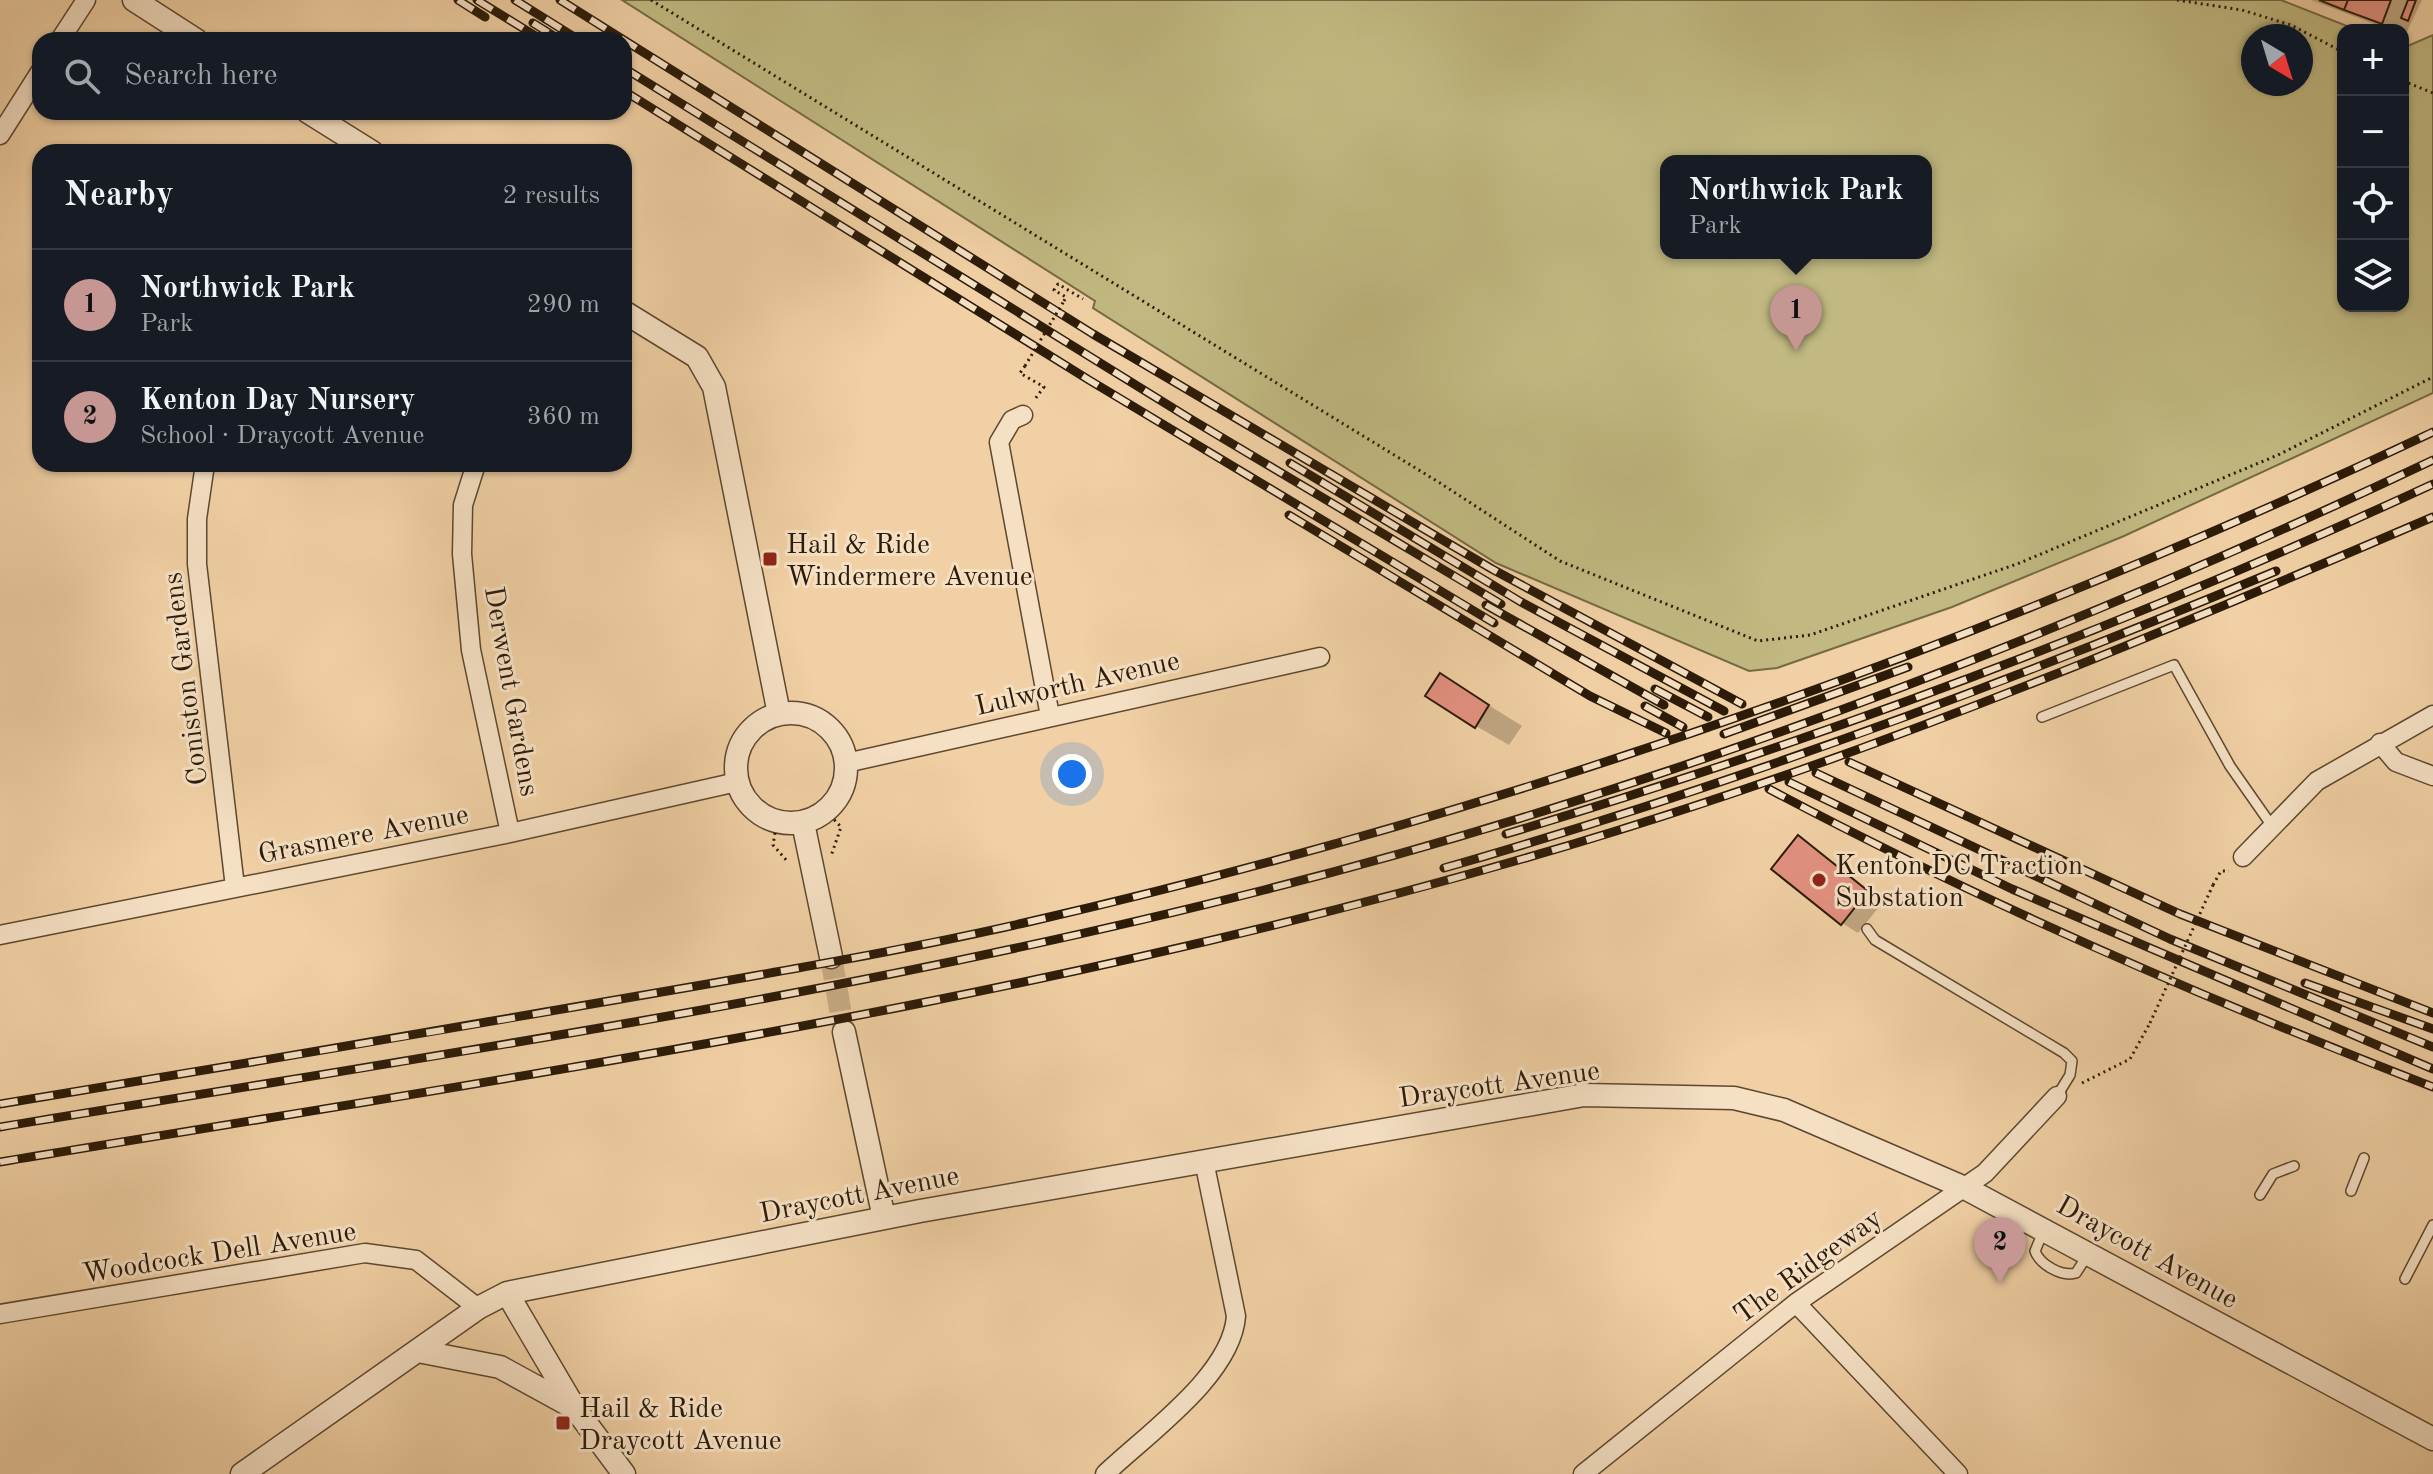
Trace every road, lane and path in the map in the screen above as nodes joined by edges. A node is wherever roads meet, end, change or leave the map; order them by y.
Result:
1 (86, 0) edge
2 (134, 0) edge
3 (651, 0) edge
4 (2177, 0) edge
5 (65, 32) edge
6 (184, 32) edge
7 (2337, 49) edge
8 (2409, 83) edge
9 (32, 85) edge
10 (2433, 93) edge
11 (317, 120) edge
12 (0, 135) edge
13 (346, 144) edge
14 (1083, 299) dead end
15 (632, 317) edge
16 (2433, 377) edge
17 (1044, 387) dead end
18 (1023, 415) dead end
19 (204, 472) edge
20 (473, 472) edge
21 (1320, 657) dead end
22 (779, 714) junction
23 (2433, 715) edge
24 (1050, 716) junction
25 (2042, 717) dead end
26 (2380, 743) junction
27 (846, 763) junction
28 (2433, 776) edge
29 (737, 782) junction
30 (803, 823) junction
31 (2272, 826) junction
32 (510, 833) junction
33 (2243, 857) dead end
34 (2213, 885) dead end
35 (235, 887) junction
36 (1867, 929) dead end
37 (0, 935) edge
38 (831, 957) tunnel mouth
39 (844, 1032) tunnel mouth
40 (2057, 1096) junction
41 (2364, 1158) dead end
42 (1204, 1161) junction
43 (2294, 1166) dead end
44 (1965, 1188) junction
45 (2351, 1191) dead end
46 (2260, 1195) dead end
47 (884, 1218) junction
48 (2433, 1225) edge
49 (2045, 1229) junction
50 (2089, 1253) junction
51 (2405, 1279) dead end
52 (507, 1293) junction
53 (1796, 1303) junction
54 (478, 1308) junction
55 (0, 1314) edge
56 (418, 1351) junction
57 (574, 1407) junction
58 (2433, 1439) edge
59 (256, 1470) edge
60 (624, 1474) edge
61 (1105, 1474) edge
62 (1583, 1474) edge
63 (1958, 1474) edge

1 - 5 street
2 - 6 street
3 - 16 path
4 - 7 path
8 - 10 path
9 - 12 street
11 - 13 street
14 - 17 path, bridge
15 - 22 street
18 - 24 street
19 - 35 street, Coniston Gardens
20 - 32 street, Derwent Gardens
21 - 24 street, Lulworth Avenue
22 - 27 street
22 - 29 street
23 - 26 street
24 - 27 street, Lulworth Avenue
25 - 31 lane
26 - 28 street
26 - 31 street
27 - 30 street
29 - 30 street
29 - 32 street, Grasmere Avenue
30 - 38 street
31 - 33 street
32 - 35 street, Grasmere Avenue
34 - 40 path, bridge
35 - 37 street, Grasmere Avenue
36 - 40 lane
39 - 47 street
40 - 44 street, The Ridgeway
41 - 45 lane
42 - 44 street, Draycott Avenue
42 - 47 street, Draycott Avenue
42 - 61 street
43 - 46 lane
44 - 49 street, Draycott Avenue
44 - 53 street, The Ridgeway
47 - 52 street, Draycott Avenue
48 - 51 lane
49 - 50 street, Draycott Avenue
49 - 50 lane
50 - 58 street, Draycott Avenue
52 - 54 street, Draycott Avenue
52 - 57 street
53 - 62 street, The Ridgeway
53 - 63 street
54 - 55 street, Woodcock Dell Avenue
54 - 56 street, Draycott Avenue
56 - 57 street
56 - 59 street, Draycott Avenue
57 - 60 street

